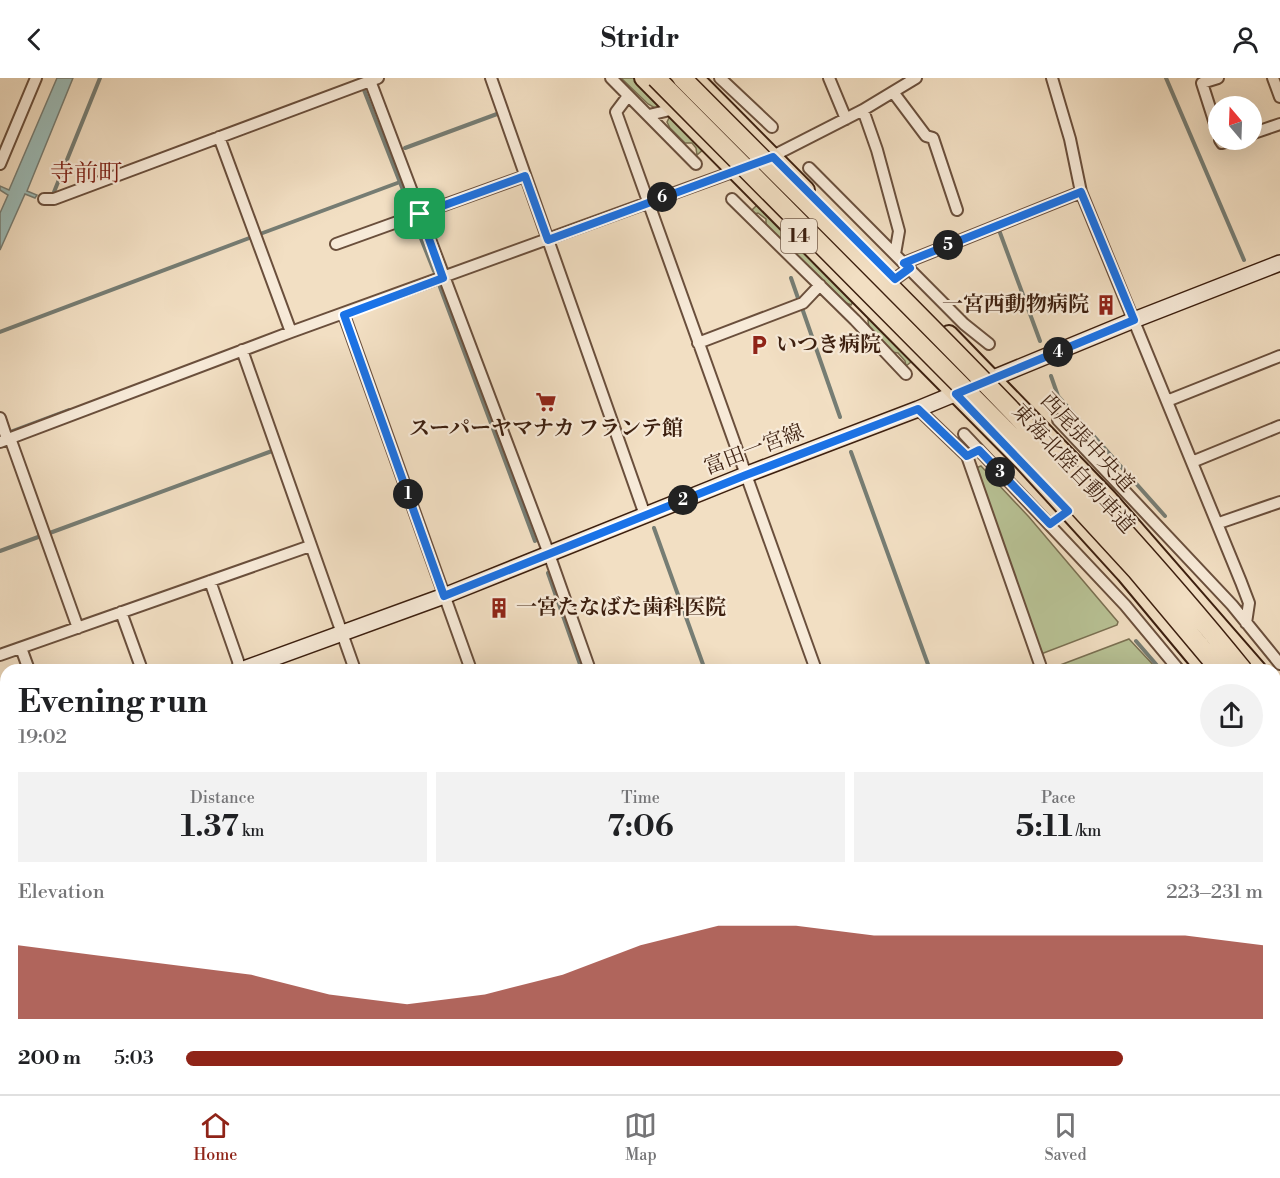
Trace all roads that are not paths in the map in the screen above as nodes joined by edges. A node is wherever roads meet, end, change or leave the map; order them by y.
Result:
1 (36, 78) edge
2 (491, 78) edge
3 (611, 78) edge
4 (643, 78) edge
5 (656, 78) edge
6 (682, 78) edge
7 (695, 78) edge
8 (720, 78) edge
9 (829, 78) edge
10 (916, 78) edge
11 (1052, 78) edge
12 (1218, 78) edge
13 (1273, 78) edge
14 (372, 79) edge
15 (893, 92) junction
16 (628, 96) junction
17 (1280, 97) edge
18 (1208, 102) edge
19 (674, 109) junction
20 (863, 110) junction
21 (649, 115) junction
22 (846, 119) junction
23 (1280, 124) edge
24 (772, 127) dead end
25 (1262, 130) edge
26 (219, 137) junction
27 (773, 157) junction
28 (0, 164) edge
29 (696, 164) dead end
30 (809, 168) dead end
31 (735, 171) junction
32 (525, 176) junction
33 (1081, 192) junction
34 (44, 199) dead end
35 (732, 199) dead end
36 (648, 203) junction
37 (957, 210) dead end
38 (420, 214) junction
39 (548, 240) junction
40 (336, 244) dead end
41 (895, 254) junction
42 (1280, 263) edge
43 (907, 265) junction
44 (443, 278) junction
45 (895, 279) junction
46 (820, 285) junction
47 (870, 308) junction
48 (344, 315) junction
49 (855, 320) junction
50 (1134, 320) junction
51 (291, 332) junction
52 (698, 344) junction
53 (989, 344) dead end
54 (242, 350) junction
55 (1280, 356) edge
56 (906, 374) dead end
57 (994, 378) junction
58 (956, 394) junction
59 (1167, 401) junction
60 (918, 409) junction
61 (0, 418) edge
62 (1058, 420) dead end
63 (1280, 426) edge
64 (964, 434) dead end
65 (6, 439) edge
66 (1062, 449) junction
67 (979, 450) junction
68 (1088, 451) junction
69 (967, 456) junction
70 (1192, 462) junction
71 (746, 475) junction
72 (1280, 502) edge
73 (1068, 511) junction
74 (645, 515) junction
75 (1219, 523) junction
76 (1050, 524) junction
77 (310, 546) junction
78 (549, 554) junction
79 (210, 581) junction
80 (444, 596) junction
81 (121, 612) junction
82 (1246, 623) junction
83 (78, 628) junction
84 (341, 633) junction
85 (21, 648) junction
86 (0, 655) edge
87 (27, 664) edge
88 (140, 664) edge
89 (239, 664) edge
90 (256, 664) edge
91 (353, 664) edge
92 (469, 664) edge
93 (588, 664) edge
94 (814, 664) edge
95 (1040, 664) edge
96 (1174, 664) edge
97 (1200, 664) edge
98 (1215, 664) edge
99 (1238, 664) edge
100 (1253, 664) edge
101 (1280, 664) edge

1 - 28 street
2 - 32 street
3 - 16 street
4 - 19 main road, 14
5 - 98 highway, 東海北陸自動車道, bridge
6 - 99 highway, 東海北陸自動車道, bridge
7 - 27 main road, 西尾張中央道 / 14
8 - 24 street
9 - 22 street
10 - 15 street
11 - 33 street
12 - 18 street
13 - 17 street
14 - 26 street
14 - 38 street
15 - 20 street
15 - 37 street
16 - 21 street
16 - 36 street
19 - 21 street
19 - 31 main road, 14
20 - 22 street
20 - 41 street
21 - 29 street
22 - 27 street
23 - 25 street
26 - 34 street
26 - 51 street
27 - 31 street
27 - 45 main road, 西尾張中央道 / 14
30 - 41 street
31 - 36 street
31 - 47 main road, 14
32 - 38 street
32 - 39 street
33 - 43 street
33 - 50 street
35 - 46 street
36 - 39 street
36 - 52 street
38 - 40 street
38 - 44 street
39 - 44 street
39 - 74 street
41 - 43 street
42 - 50 main road, 富田一宮線
43 - 45 street
43 - 53 street
44 - 48 street
44 - 78 street
45 - 57 main road, 西尾張中央道 / 14
46 - 49 street
46 - 52 street
47 - 49 street
47 - 58 main road, 14
48 - 51 street
48 - 80 street
49 - 56 street
50 - 57 main road, 富田一宮線
50 - 59 street
51 - 54 street
52 - 71 street
54 - 65 street
54 - 77 street
55 - 59 street
57 - 58 main road, 富田一宮線
57 - 66 main road, 西尾張中央道 / 14
58 - 60 main road, 富田一宮線
58 - 73 main road, 14
59 - 70 street
60 - 69 street
60 - 71 main road, 富田一宮線
61 - 65 street
62 - 68 street
63 - 70 street
64 - 67 street
65 - 83 street
66 - 68 street
66 - 100 main road, 西尾張中央道 / 14
67 - 69 street
67 - 76 street
68 - 82 street
69 - 95 street
70 - 75 street
71 - 74 main road, 富田一宮線
71 - 94 street
72 - 75 street
73 - 76 street
73 - 97 main road, 14
74 - 78 main road, 富田一宮線
75 - 82 street
76 - 96 street
77 - 79 street
77 - 84 street
78 - 80 main road, 富田一宮線
78 - 93 street
79 - 81 street
79 - 89 street
80 - 84 main road, 富田一宮線
80 - 92 street
81 - 83 street
81 - 88 street
82 - 101 street
83 - 85 street
84 - 90 main road, 富田一宮線
84 - 91 street
85 - 86 street
85 - 87 street

